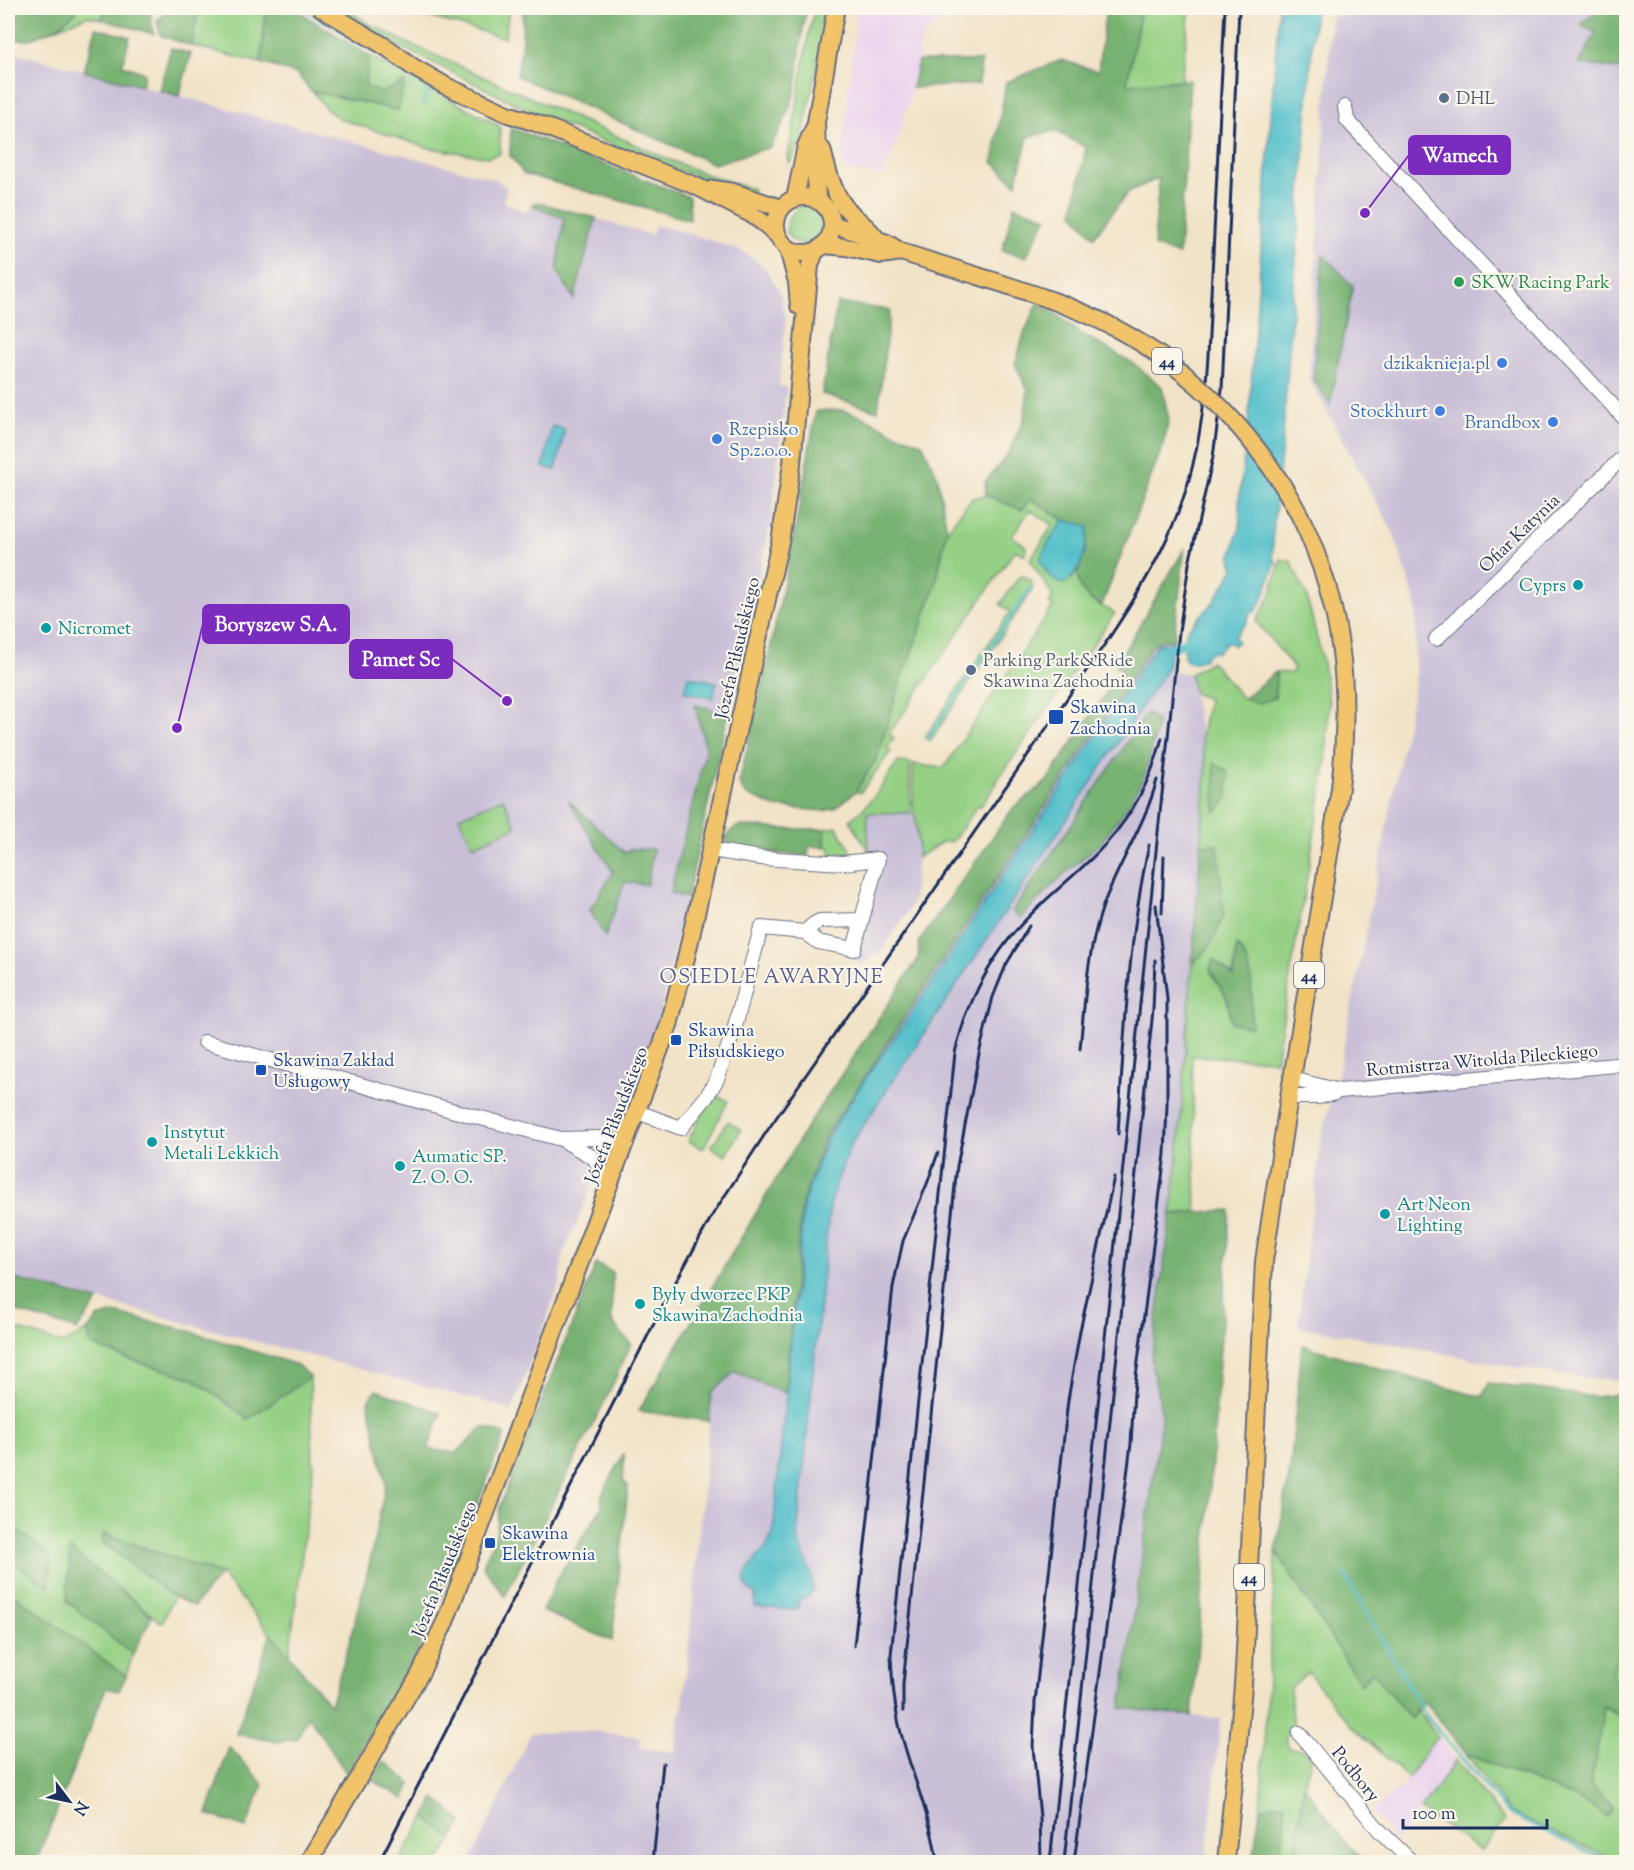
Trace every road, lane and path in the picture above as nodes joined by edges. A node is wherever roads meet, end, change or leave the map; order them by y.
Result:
1 (321, 8) edge
2 (836, 8) edge
3 (1345, 107) dead end
4 (816, 122) junction
5 (696, 186) junction
6 (817, 201) junction
7 (788, 204) junction
8 (832, 224) junction
9 (878, 240) junction
10 (782, 242) junction
11 (819, 248) junction
12 (901, 252) junction
13 (803, 330) junction
14 (1626, 420) edge
15 (1626, 454) edge
16 (1436, 639) dead end
17 (711, 850) junction
18 (862, 920) junction
19 (805, 932) junction
20 (205, 1042) dead end
21 (1626, 1064) edge
22 (1292, 1079) junction
23 (1340, 1091) junction
24 (1289, 1097) junction
25 (638, 1112) junction
26 (561, 1139) junction
27 (626, 1144) junction
28 (594, 1158) junction
29 (619, 1161) junction
30 (610, 1185) junction
31 (1299, 1732) dead end
32 (309, 1863) edge
33 (1226, 1863) edge
34 (1412, 1863) edge

1 - 5 main road
2 - 4 main road, 44
3 - 14 street
4 - 6 main road, 44
4 - 7 main road, 44
4 - 9 main road, 44
5 - 7 main road
5 - 10 main road
6 - 7 main road
6 - 8 main road
7 - 10 main road, 44
8 - 9 main road, 44
8 - 11 main road
9 - 12 main road, 44
10 - 11 main road, 44
10 - 13 main road, Józefa Piłsudskiego
11 - 12 main road, 44
11 - 13 main road, Józefa Piłsudskiego
12 - 22 main road, 44, bridge
13 - 17 main road, Józefa Piłsudskiego
15 - 16 street, Ofiar Katynia
17 - 18 street
17 - 25 main road, Józefa Piłsudskiego
18 - 19 street
18 - 19 street
19 - 25 street
20 - 26 street
21 - 23 street, Rotmistrza Witolda Pileckiego
22 - 23 street, Rotmistrza Witolda Pileckiego
22 - 24 main road, 44
23 - 24 street, Rotmistrza Witolda Pileckiego
24 - 33 main road, 44
25 - 27 main road, Józefa Piłsudskiego
26 - 27 street
26 - 28 street
27 - 29 main road, Józefa Piłsudskiego
28 - 29 street
28 - 30 street
29 - 30 main road, Józefa Piłsudskiego
30 - 32 main road, Józefa Piłsudskiego
31 - 34 street, Podbory

